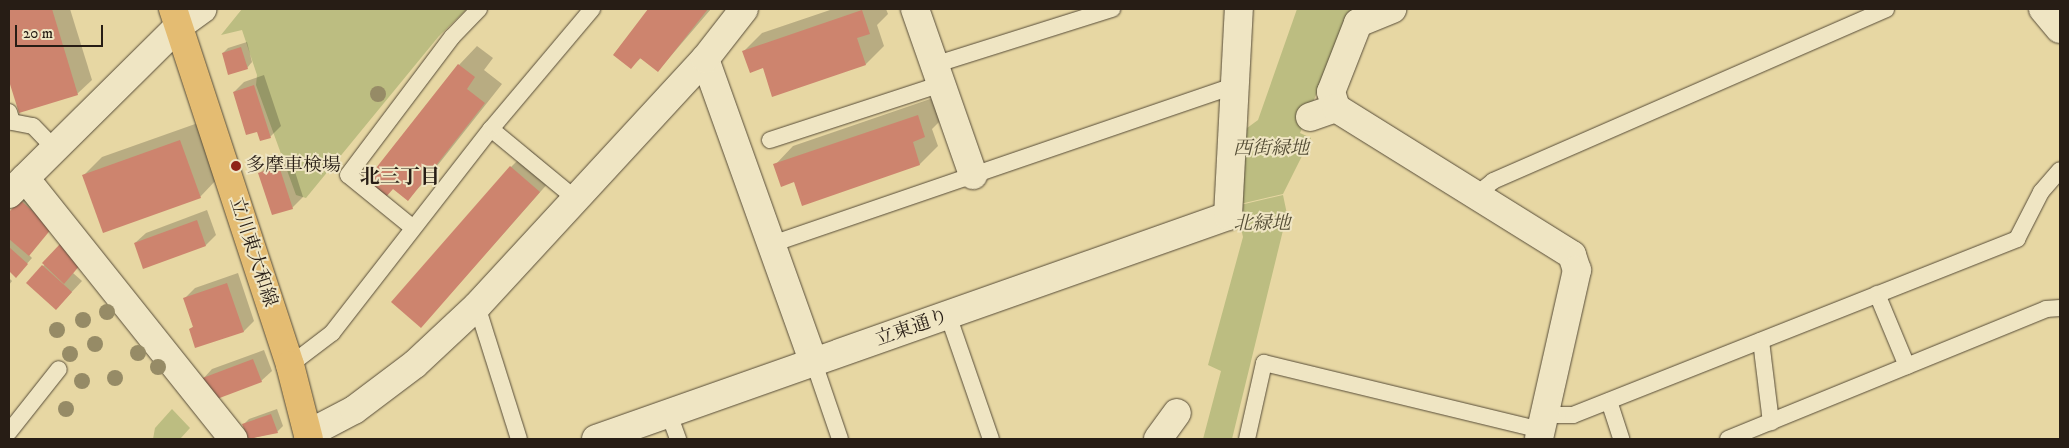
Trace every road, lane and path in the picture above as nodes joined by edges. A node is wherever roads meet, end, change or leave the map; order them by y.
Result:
1 (202, 9) edge
2 (480, 9) edge
3 (592, 9) edge
4 (744, 9) edge
5 (914, 9) edge
6 (1112, 9) edge
7 (1239, 9) edge
8 (1392, 9) edge
9 (1886, 9) edge
10 (2043, 9) edge
11 (176, 17) edge
12 (2060, 29) edge
13 (705, 59) junction
14 (937, 74) junction
15 (1234, 86) junction
16 (1336, 108) junction
17 (9, 112) edge
18 (1310, 117) dead end
19 (491, 129) junction
20 (770, 140) dead end
21 (54, 148) junction
22 (2060, 170) edge
23 (973, 175) junction
24 (17, 186) edge
25 (1476, 195) junction
26 (576, 199) junction
27 (412, 227) junction
28 (772, 244) junction
29 (1877, 294) junction
30 (478, 306) junction
31 (2060, 308) edge
32 (948, 315) junction
33 (1761, 341) junction
34 (814, 362) junction
35 (290, 365) junction
36 (1907, 366) junction
37 (59, 369) dead end
38 (1609, 401) junction
39 (1178, 412) dead end
40 (669, 414) junction
41 (1771, 422) junction
42 (1542, 428) edge
43 (9, 432) edge
44 (308, 436) edge
45 (233, 439) edge
46 (519, 439) edge
47 (596, 439) edge
48 (678, 439) edge
49 (840, 439) edge
50 (991, 439) edge
51 (1158, 439) edge
52 (1247, 439) edge
53 (1621, 439) edge
54 (1728, 439) edge

1 - 11 street
2 - 27 lane
3 - 19 lane
4 - 13 street
5 - 14 street
6 - 14 lane
7 - 15 street
8 - 16 street
9 - 25 lane
10 - 12 street
11 - 21 street
11 - 35 main road, 立川東大和線
13 - 26 street
13 - 28 street
14 - 20 lane
14 - 23 street
15 - 23 lane
15 - 32 street, 立東通り
16 - 18 street
16 - 25 street
17 - 21 lane
19 - 26 lane
19 - 27 lane
21 - 24 street
22 - 29 lane
23 - 28 lane
24 - 45 street
25 - 42 street
26 - 30 street
27 - 35 lane
28 - 34 street
29 - 33 lane
29 - 36 lane
30 - 44 street
30 - 46 lane
31 - 36 lane
32 - 34 street, 立東通り
32 - 50 lane
33 - 38 lane
33 - 41 lane
34 - 40 street, 立東通り
34 - 49 lane
35 - 44 main road, 立川東大和線
36 - 41 lane
37 - 43 lane
38 - 42 lane
38 - 53 lane
39 - 51 street
40 - 47 street, 立東通り
40 - 48 lane
41 - 54 lane
42 - 52 lane

